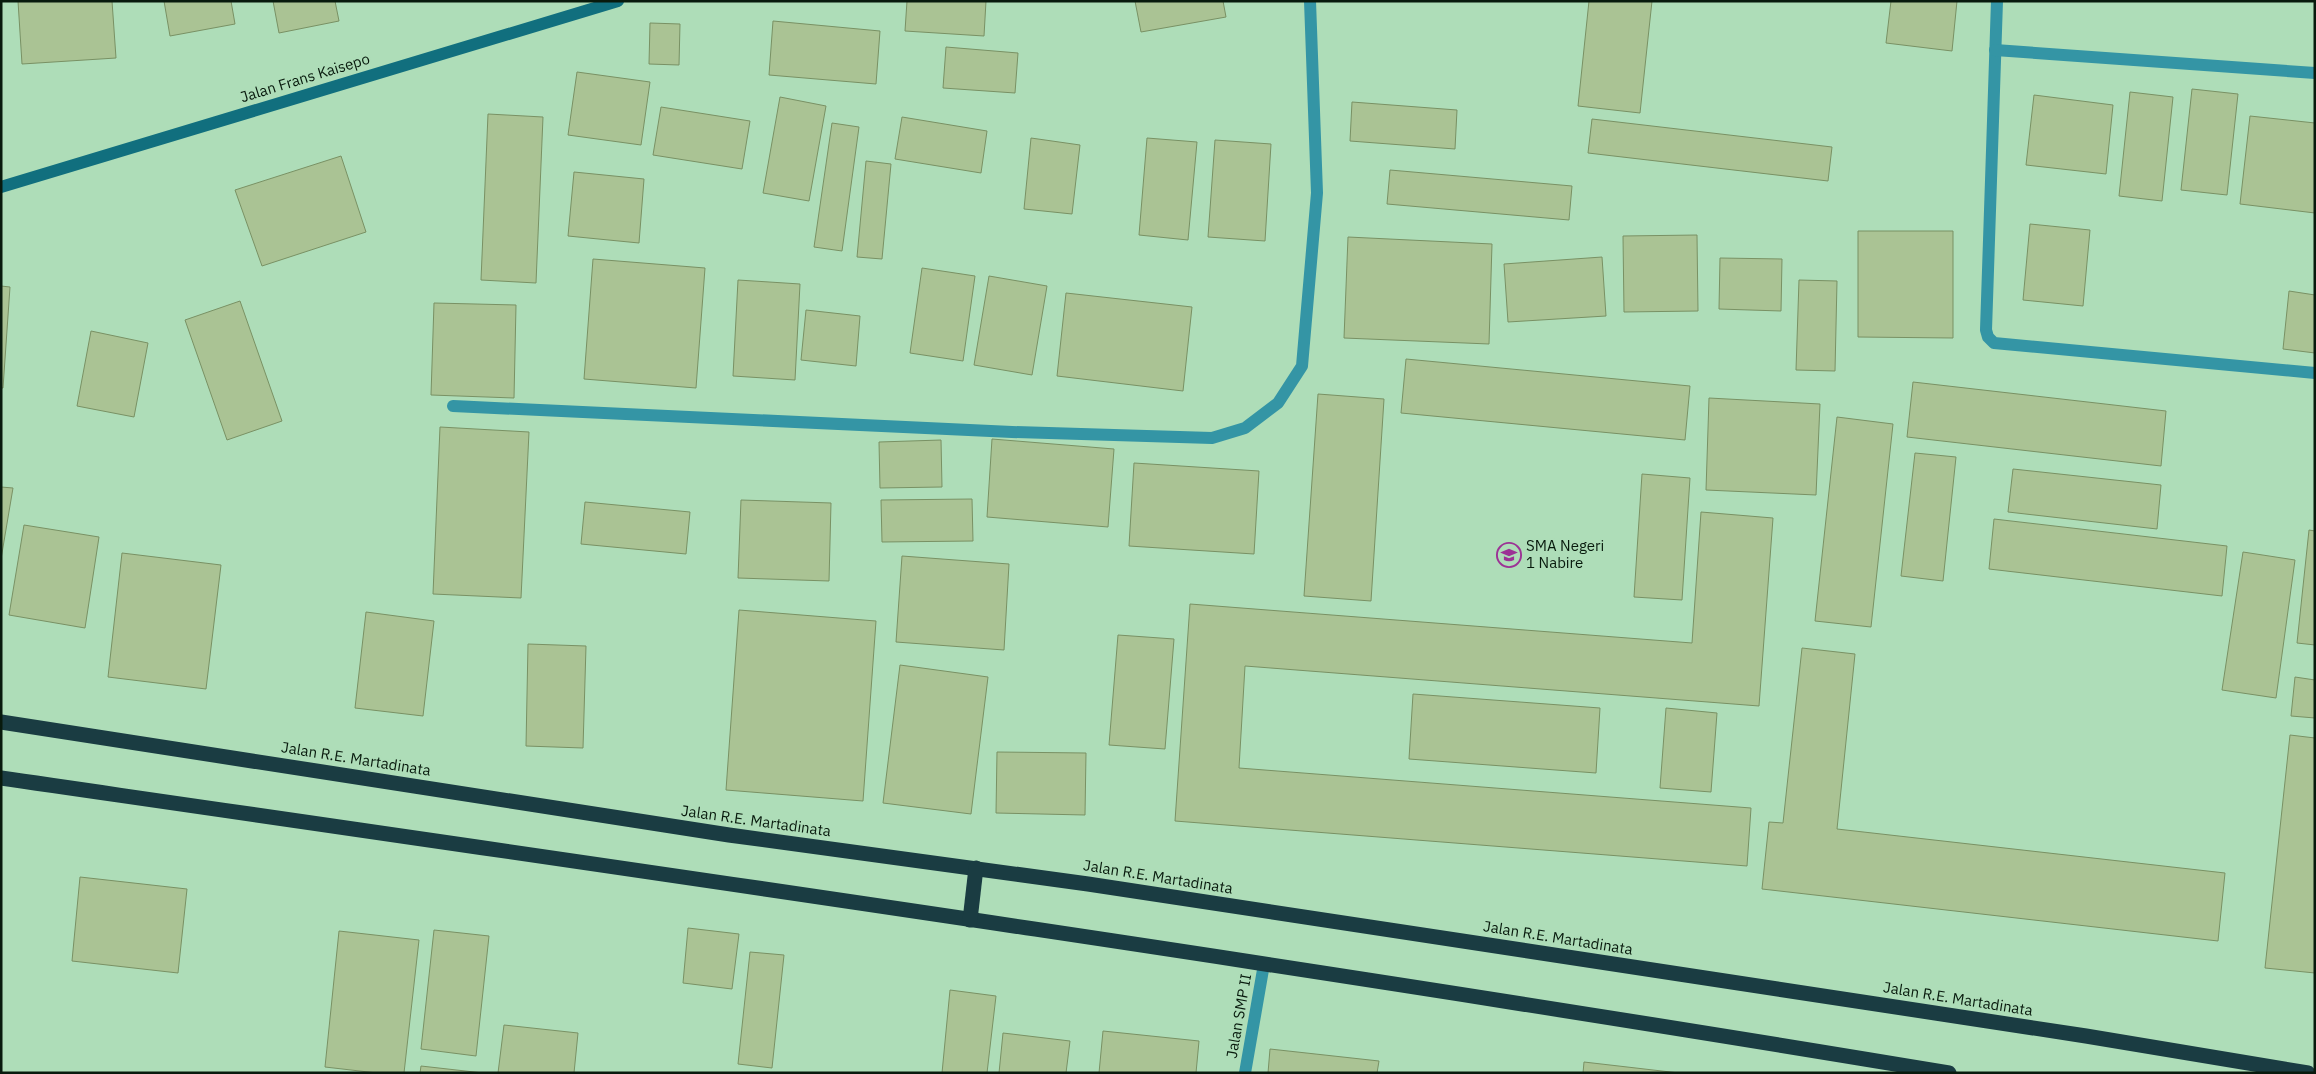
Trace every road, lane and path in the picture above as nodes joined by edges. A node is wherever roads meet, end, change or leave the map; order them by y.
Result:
1 (618, 1) edge
2 (1310, 1) edge
3 (1997, 1) edge
4 (1994, 50) junction
5 (2315, 73) edge
6 (1, 187) edge
7 (2315, 373) edge
8 (453, 406) dead end
9 (1, 722) edge
10 (1, 778) edge
11 (976, 868) junction
12 (970, 920) junction
13 (1264, 964) junction
14 (1245, 1073) edge
15 (1949, 1073) edge
16 (2308, 1073) edge

1 - 6 street, Jalan Frans Kaisepo
2 - 8 street
3 - 4 street
4 - 5 street
4 - 7 street
9 - 11 highway, Jalan R.E. Martadinata
10 - 12 highway
11 - 12 highway
11 - 16 highway, Jalan R.E. Martadinata
12 - 13 highway
13 - 14 street, Jalan SMP II
13 - 15 highway

